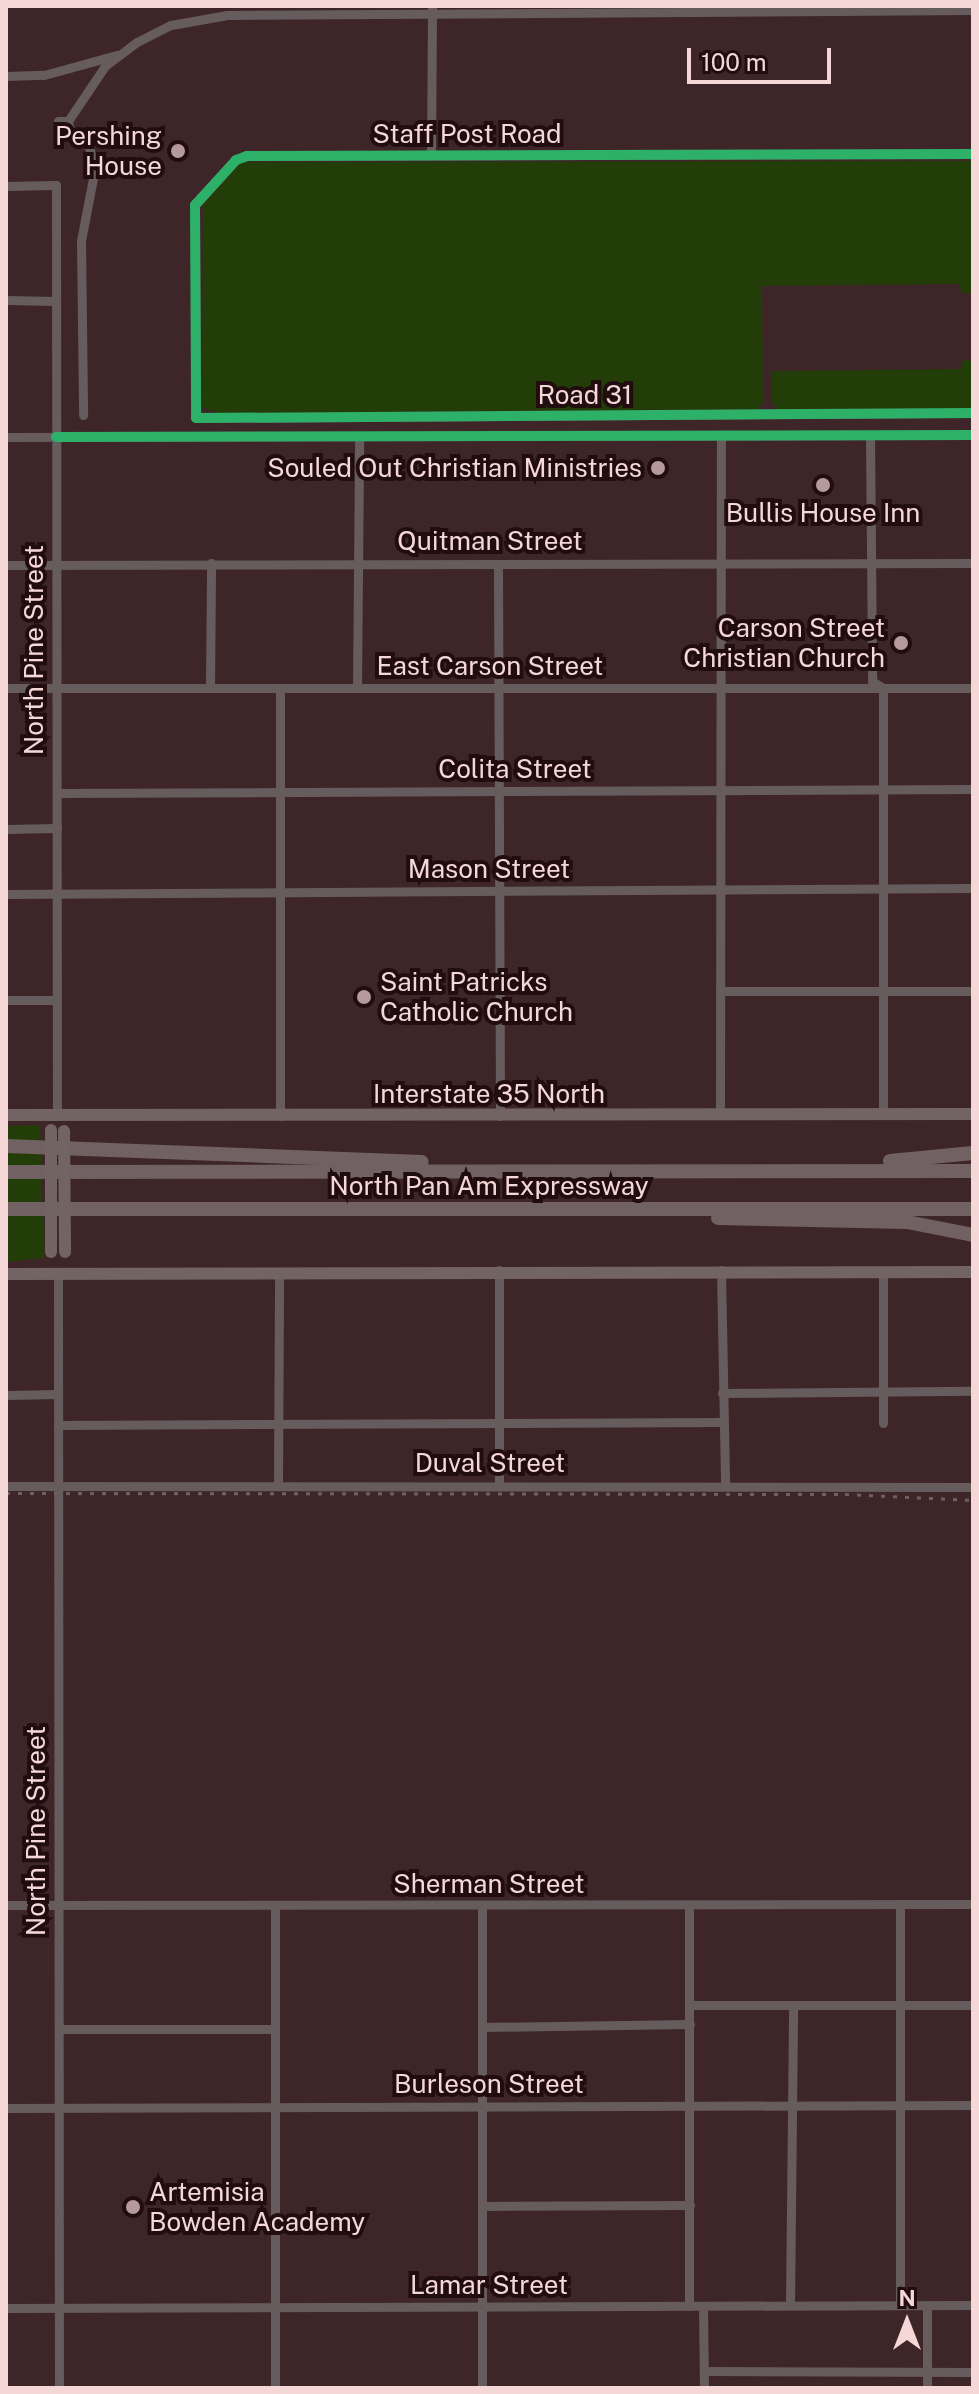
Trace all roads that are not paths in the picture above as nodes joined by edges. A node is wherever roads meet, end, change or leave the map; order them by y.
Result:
1 (973, 10) edge
2 (432, 11) edge
3 (120, 54) junction
4 (6, 76) edge
5 (973, 154) edge
6 (431, 155) junction
7 (6, 186) edge
8 (6, 300) edge
9 (56, 301) junction
10 (973, 413) edge
11 (83, 415) dead end
12 (196, 418) joint
13 (870, 435) junction
14 (973, 435) edge
15 (6, 437) edge
16 (56, 437) junction
17 (359, 437) junction
18 (721, 437) junction
19 (870, 562) junction
20 (211, 563) junction
21 (356, 563) junction
22 (721, 563) junction
23 (973, 563) edge
24 (498, 564) junction
25 (6, 565) edge
26 (56, 565) junction
27 (6, 688) edge
28 (56, 688) junction
29 (210, 688) junction
30 (280, 688) junction
31 (357, 688) junction
32 (499, 688) junction
33 (883, 688) junction
34 (973, 688) edge
35 (720, 690) junction
36 (973, 789) edge
37 (279, 790) junction
38 (719, 790) junction
39 (882, 790) junction
40 (501, 791) junction
41 (57, 793) junction
42 (57, 828) junction
43 (6, 829) edge
44 (973, 888) edge
45 (882, 889) junction
46 (720, 890) junction
47 (499, 891) junction
48 (279, 892) junction
49 (6, 894) edge
50 (57, 894) junction
51 (720, 991) junction
52 (882, 991) junction
53 (973, 991) edge
54 (6, 1000) edge
55 (57, 1000) junction
56 (57, 1114) junction
57 (720, 1114) junction
58 (883, 1114) junction
59 (973, 1114) edge
60 (6, 1115) edge
61 (280, 1116) junction
62 (500, 1116) junction
63 (6, 1146) edge
64 (973, 1153) edge
65 (494, 1170) junction
66 (626, 1170) junction
67 (973, 1171) edge
68 (6, 1172) edge
69 (6, 1209) edge
70 (973, 1209) edge
71 (594, 1210) junction
72 (107, 1212) junction
73 (6, 1217) edge
74 (973, 1235) edge
75 (499, 1270) junction
76 (721, 1270) junction
77 (883, 1271) junction
78 (279, 1272) junction
79 (973, 1272) edge
80 (6, 1274) edge
81 (58, 1274) junction
82 (883, 1391) junction
83 (973, 1391) edge
84 (722, 1393) junction
85 (58, 1394) junction
86 (6, 1395) edge
87 (723, 1422) junction
88 (883, 1423) dead end
89 (500, 1424) junction
90 (58, 1425) junction
91 (278, 1425) junction
92 (278, 1483) junction
93 (499, 1485) junction
94 (6, 1486) edge
95 (58, 1486) junction
96 (725, 1486) junction
97 (973, 1487) edge
98 (973, 1904) edge
99 (6, 1905) edge
100 (58, 1905) junction
101 (689, 1905) junction
102 (900, 1905) junction
103 (482, 1906) junction
104 (275, 1907) junction
105 (690, 2005) junction
106 (793, 2005) junction
107 (973, 2005) edge
108 (900, 2006) junction
109 (690, 2024) junction
110 (482, 2027) junction
111 (59, 2029) junction
112 (275, 2029) junction
113 (900, 2105) junction
114 (973, 2105) edge
115 (482, 2106) junction
116 (690, 2106) junction
117 (793, 2106) junction
118 (275, 2107) junction
119 (6, 2108) edge
120 (59, 2108) junction
121 (690, 2205) junction
122 (482, 2206) junction
123 (790, 2305) junction
124 (900, 2305) junction
125 (927, 2305) junction
126 (973, 2305) edge
127 (689, 2306) junction
128 (703, 2306) junction
129 (275, 2307) junction
130 (482, 2307) junction
131 (6, 2308) edge
132 (59, 2308) junction
133 (704, 2371) junction
134 (927, 2372) junction
135 (973, 2372) edge
136 (59, 2388) edge
137 (275, 2388) edge
138 (482, 2388) edge
139 (704, 2388) edge
140 (927, 2388) edge

1 - 2 street
2 - 3 street
2 - 6 street
3 - 4 street
3 - 11 street
5 - 6 street, Staff Post Road
6 - 12 street, Staff Post Road
7 - 9 street, North Pine Street
8 - 9 street
9 - 16 street, North Pine Street
10 - 12 street, Road 31
13 - 14 street
13 - 18 street
13 - 19 street
15 - 16 street
16 - 17 street
16 - 26 street, North Pine Street
17 - 18 street
17 - 21 street
18 - 22 street
19 - 22 street, Quitman Street
19 - 23 street, Quitman Street
19 - 33 street
20 - 21 street, Quitman Street
20 - 26 street, Quitman Street
20 - 29 street
21 - 24 street, Quitman Street
21 - 31 street
22 - 24 street, Quitman Street
22 - 35 street
24 - 32 street
25 - 26 street, Quitman Street
26 - 28 street, North Pine Street
27 - 28 street, East Carson Street
28 - 29 street, East Carson Street
28 - 41 street, North Pine Street
29 - 30 street, East Carson Street
30 - 31 street, East Carson Street
30 - 37 street
31 - 32 street, East Carson Street
32 - 35 street, East Carson Street
32 - 40 street
33 - 34 street, East Carson Street
33 - 35 street, East Carson Street
33 - 39 street
35 - 38 street
36 - 39 street, Colita Street
37 - 40 street, Colita Street
37 - 41 street, Colita Street
37 - 48 street
38 - 39 street, Colita Street
38 - 40 street, Colita Street
38 - 46 street
39 - 45 street
40 - 47 street
41 - 42 street, North Pine Street
42 - 43 street
42 - 50 street, North Pine Street
44 - 45 street, Mason Street
45 - 46 street, Mason Street
45 - 52 street
46 - 47 street, Mason Street
46 - 51 street
47 - 48 street, Mason Street
47 - 62 street
48 - 50 street, Mason Street
48 - 61 street
49 - 50 street, Mason Street
50 - 55 street, North Pine Street
51 - 52 street
51 - 57 street
52 - 53 street
52 - 58 street
54 - 55 street
55 - 56 street, North Pine Street
56 - 60 main road, Interstate 35 North
56 - 61 main road, Interstate 35 North
56 - 81 main road, North Pine Street, bridge
57 - 58 main road, Interstate 35 North
57 - 62 main road, Interstate 35 North
58 - 59 main road, Interstate 35 North
61 - 62 main road, Interstate 35 North
63 - 65 highway
64 - 66 highway
65 - 66 highway, North Pan Am Expressway
65 - 68 highway, North Pan Am Expressway
66 - 67 highway, North Pan Am Expressway
69 - 72 highway, North Pan Am Expressway
70 - 71 highway, North Pan Am Expressway
71 - 72 highway, North Pan Am Expressway
71 - 74 highway
72 - 73 highway
75 - 76 main road
75 - 78 main road
75 - 89 street
76 - 77 main road
76 - 84 street
77 - 79 main road
77 - 82 street
78 - 81 main road
78 - 91 street
80 - 81 main road
81 - 85 street, North Pine Street
82 - 83 street
82 - 84 street
82 - 88 street
84 - 87 street
85 - 86 street
85 - 90 street, North Pine Street
87 - 89 street
87 - 96 street
89 - 91 street
89 - 93 street
90 - 91 street
90 - 95 street, North Pine Street
91 - 92 street
92 - 93 street, Duval Street
92 - 95 street, Duval Street
93 - 96 street, Duval Street
94 - 95 street, Duval Street
95 - 100 street, North Pine Street
96 - 97 street, Duval Street
98 - 102 street, Sherman Street
99 - 100 street, Sherman Street
100 - 104 street, Sherman Street
100 - 111 street, North Pine Street
101 - 102 street, Sherman Street
101 - 103 street, Sherman Street
101 - 105 street
102 - 108 street
103 - 104 street, Sherman Street
103 - 110 street
104 - 112 street
105 - 106 street
105 - 109 street
106 - 108 street
106 - 117 street
107 - 108 street
108 - 113 street
109 - 110 street
109 - 116 street
110 - 115 street
111 - 112 street
111 - 120 street, North Pine Street
112 - 118 street
113 - 114 street, Burleson Street
113 - 117 street, Burleson Street
113 - 124 street
115 - 116 street, Burleson Street
115 - 118 street, Burleson Street
115 - 122 street
116 - 117 street, Burleson Street
116 - 121 street
117 - 123 street
118 - 120 street, Burleson Street
118 - 129 street
119 - 120 street, Burleson Street
120 - 132 street, North Pine Street
121 - 122 street
121 - 127 street
122 - 130 street
123 - 124 street, Lamar Street
123 - 128 street, Lamar Street
124 - 125 street, Lamar Street
125 - 126 street, Lamar Street
125 - 134 street
127 - 128 street, Lamar Street
127 - 130 street, Lamar Street
128 - 133 street
129 - 130 street, Lamar Street
129 - 132 street, Lamar Street
129 - 137 street
130 - 138 street
131 - 132 street, Lamar Street
132 - 136 street, North Pine Street
133 - 134 street
133 - 139 street
134 - 135 street
134 - 140 street

